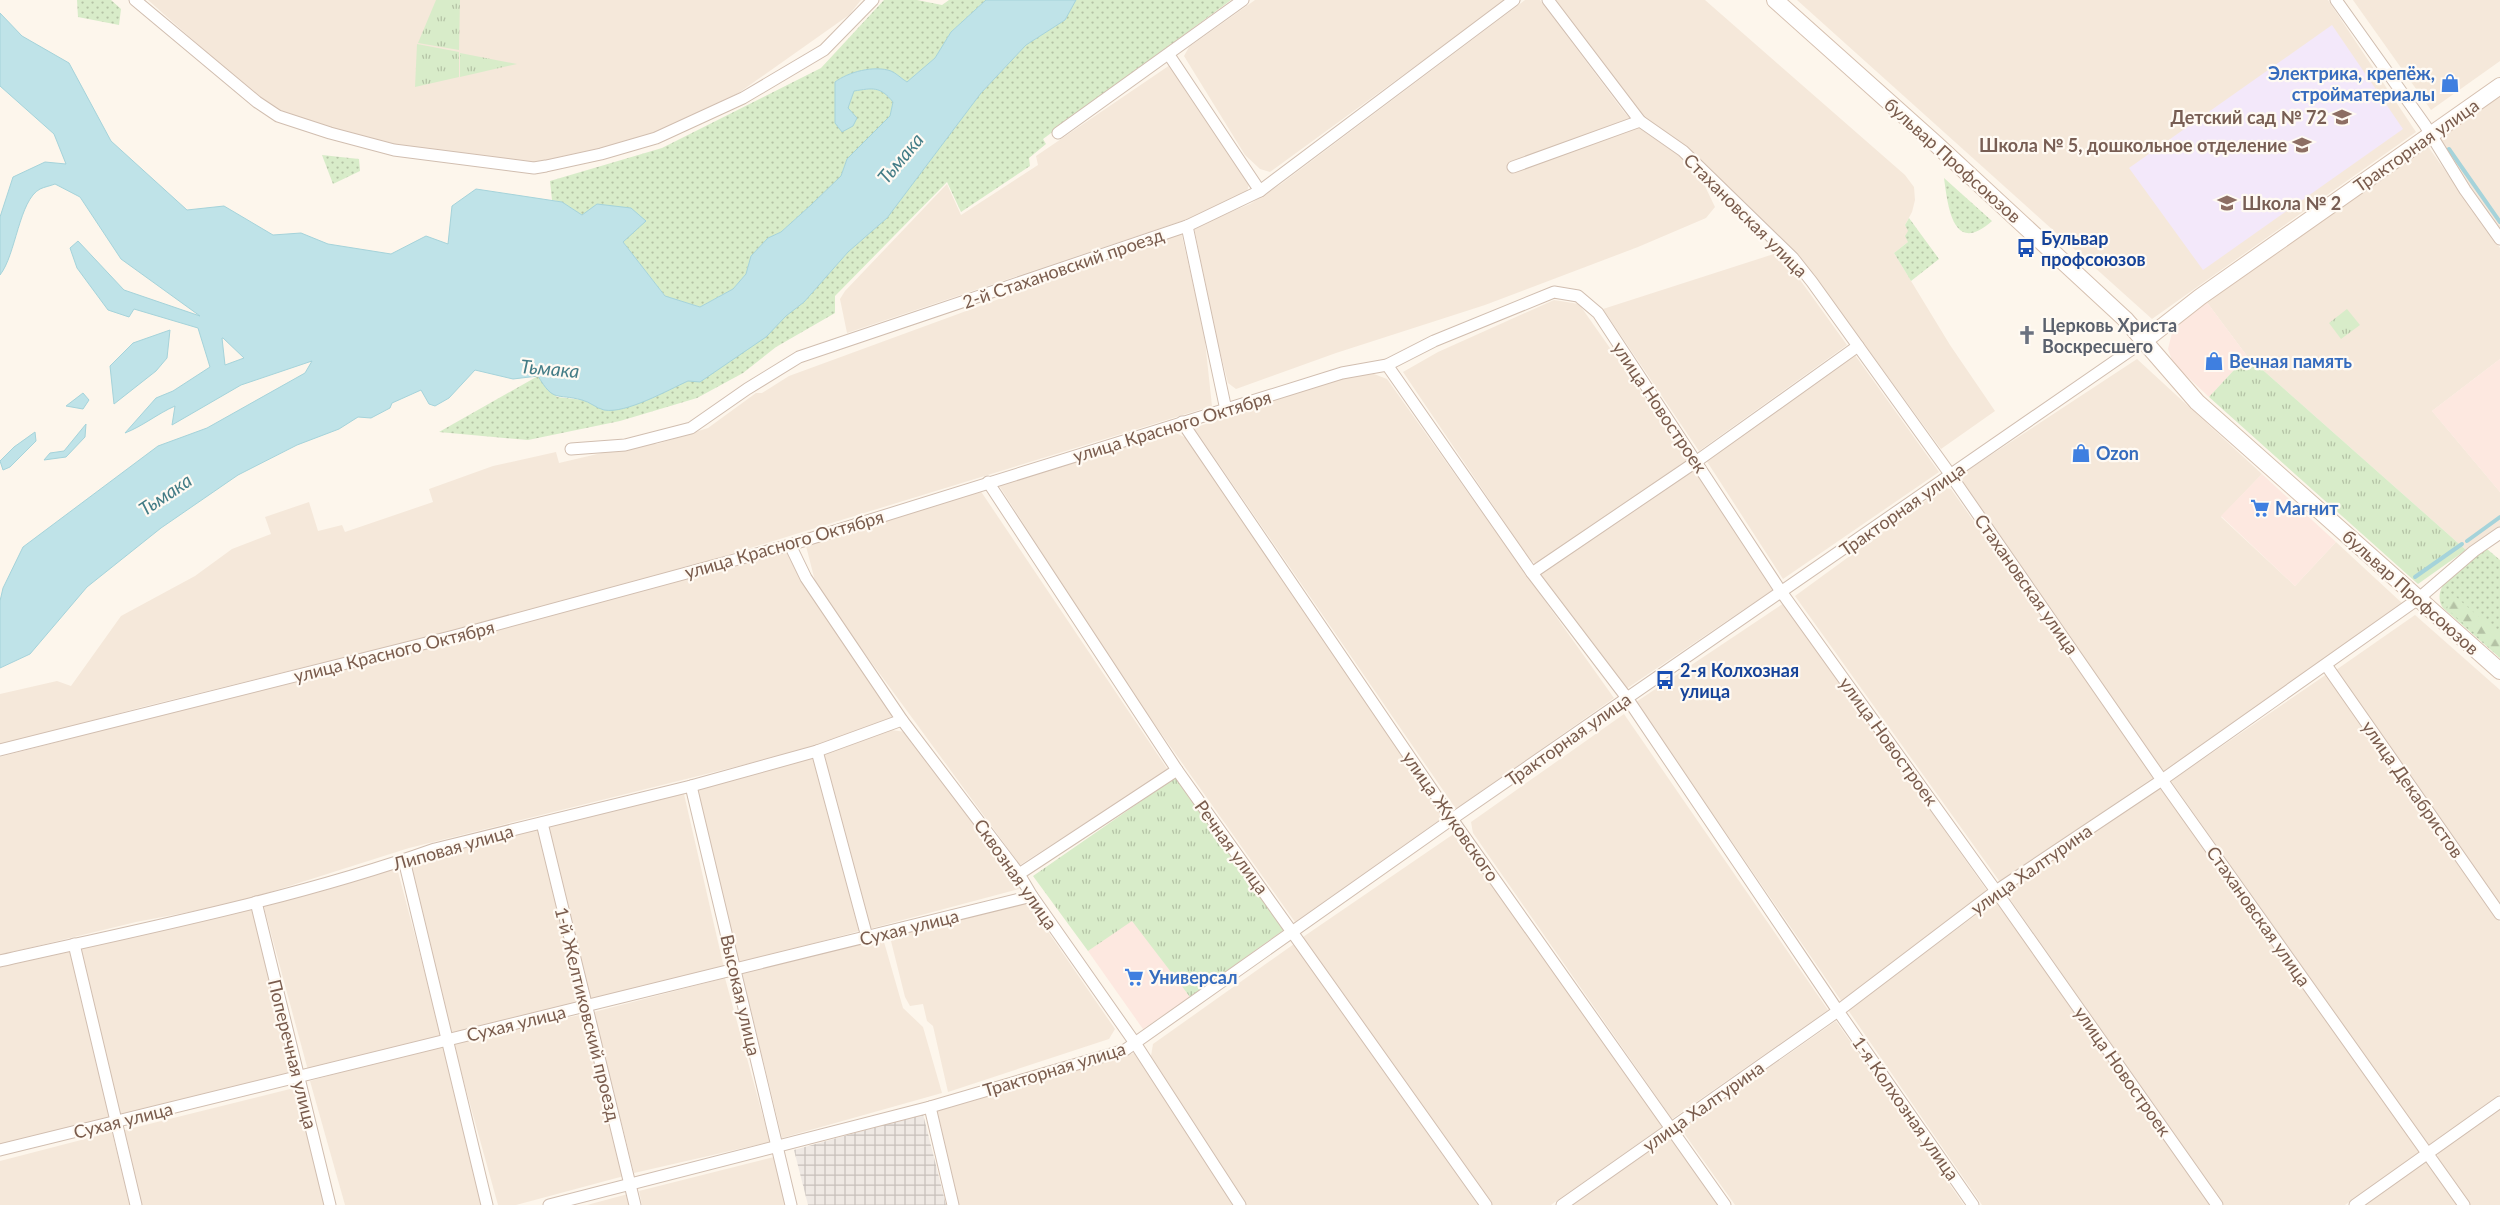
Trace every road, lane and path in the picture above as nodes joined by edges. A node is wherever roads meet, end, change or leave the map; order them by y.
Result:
1 (135, 0) edge
2 (873, 0) edge
3 (1243, 0) edge
4 (1514, 0) edge
5 (1548, 0) edge
6 (1775, 0) edge
7 (2336, 0) edge
8 (1168, 55) junction
9 (2500, 86) edge
10 (1640, 121) junction
11 (1058, 133) dead end
12 (2431, 134) junction
13 (1513, 167) dead end
14 (1260, 191) junction
15 (1187, 226) junction
16 (2500, 239) edge
17 (1554, 292) joint
18 (2144, 341) junction
19 (1858, 346) junction
20 (1387, 365) junction
21 (1226, 410) junction
22 (1182, 422) junction
23 (571, 449) dead end
24 (1697, 461) junction
25 (1950, 474) junction
26 (988, 482) junction
27 (2500, 533) edge
28 (790, 545) junction
29 (1532, 573) junction
30 (1782, 593) junction
31 (2418, 599) junction
32 (2326, 665) junction
33 (2500, 671) edge
34 (1628, 698) junction
35 (902, 720) junction
36 (0, 750) edge
37 (817, 751) junction
38 (1176, 770) junction
39 (2162, 780) junction
40 (691, 786) junction
41 (1452, 819) junction
42 (542, 823) junction
43 (404, 860) junction
44 (1019, 874) junction
45 (1996, 891) junction
46 (1032, 896) junction
47 (256, 902) junction
48 (2500, 914) edge
49 (1293, 933) junction
50 (866, 937) junction
51 (74, 944) junction
52 (0, 961) edge
53 (735, 970) junction
54 (586, 1006) junction
55 (1838, 1012) junction
56 (447, 1040) junction
57 (1136, 1043) junction
58 (299, 1077) junction
59 (2500, 1102) edge
60 (930, 1107) junction
61 (116, 1122) junction
62 (1670, 1129) junction
63 (777, 1147) junction
64 (0, 1150) edge
65 (2427, 1153) junction
66 (630, 1182) junction
67 (136, 1205) edge
68 (330, 1205) edge
69 (488, 1205) edge
70 (549, 1205) edge
71 (635, 1205) edge
72 (791, 1205) edge
73 (953, 1205) edge
74 (1240, 1205) edge
75 (1486, 1205) edge
76 (1562, 1205) edge
77 (1725, 1205) edge
78 (1973, 1205) edge
79 (2217, 1205) edge
80 (2355, 1205) edge
81 (2464, 1205) edge

1 - 2 street
3 - 8 street
4 - 14 street, 2-й Стахановский проезд
5 - 10 street, Стахановская улица
6 - 18 main road, бульвар Профсоюзов
7 - 12 street
8 - 11 street
8 - 14 street
9 - 12 main road, Тракторная улица
10 - 13 street
10 - 19 street, Стахановская улица
12 - 16 street
12 - 18 main road, Тракторная улица
14 - 15 street, 2-й Стахановский проезд
15 - 21 street
15 - 23 street, 2-й Стахановский проезд
17 - 20 street, улица Красного Октября
17 - 24 street, улица Новостроек
18 - 25 street, Тракторная улица
18 - 31 main road, бульвар Профсоюзов
19 - 24 street
19 - 25 street, Стахановская улица
20 - 21 street, улица Красного Октября
20 - 29 street
21 - 22 street, улица Красного Октября
22 - 26 street, улица Красного Октября
22 - 41 street, улица Жуковского
24 - 29 street
24 - 30 street, улица Новостроек
25 - 30 street, Тракторная улица
25 - 39 street, Стахановская улица
26 - 28 street, улица Красного Октября
26 - 38 street, Речная улица
27 - 31 street, улица Халтурина
28 - 35 street, Сквозная улица
28 - 36 street, улица Красного Октября
29 - 34 street
30 - 34 street, Тракторная улица
30 - 45 street, улица Новостроек
31 - 32 street, улица Халтурина
31 - 33 main road, бульвар Профсоюзов
32 - 39 street, улица Халтурина
32 - 48 street, улица Декабристов
34 - 41 street, Тракторная улица
34 - 55 street
35 - 37 street, Липовая улица
35 - 44 street, Сквозная улица
37 - 40 street, Липовая улица
37 - 50 street
38 - 44 street
38 - 49 street, Речная улица
39 - 45 street, улица Халтурина
39 - 65 street, Стахановская улица
40 - 42 street, Липовая улица
40 - 53 street, Высокая улица
41 - 49 street, Тракторная улица
41 - 62 street, улица Жуковского
42 - 43 street, Липовая улица
42 - 54 street, 1-й Желтиковский проезд
43 - 47 street, Липовая улица
43 - 56 street
44 - 46 street, Сквозная улица
45 - 55 street, улица Халтурина
45 - 79 street, улица Новостроек
46 - 50 street, Сухая улица
46 - 57 street, Сквозная улица
47 - 51 street, Липовая улица
47 - 58 street, Поперечная улица
49 - 57 street, Тракторная улица
49 - 75 street, Речная улица
50 - 53 street, Сухая улица
51 - 52 street, Липовая улица
51 - 61 street
53 - 54 street, Сухая улица
53 - 63 street, Высокая улица
54 - 56 street, Сухая улица
54 - 66 street, 1-й Желтиковский проезд
55 - 62 street, улица Халтурина
55 - 78 street, 1-я Колхозная улица
56 - 58 street, Сухая улица
56 - 69 street
57 - 60 street, Тракторная улица
57 - 74 street, Сквозная улица
58 - 61 street, Сухая улица
58 - 68 street, Поперечная улица
59 - 65 street
60 - 63 street, Тракторная улица
60 - 73 street
61 - 64 street, Сухая улица
61 - 67 street
62 - 76 street, улица Халтурина
62 - 77 street, улица Жуковского
63 - 66 street, Тракторная улица
63 - 72 street, Высокая улица
65 - 80 street
65 - 81 street, Стахановская улица
66 - 70 street, Тракторная улица
66 - 71 street, 1-й Желтиковский проезд

